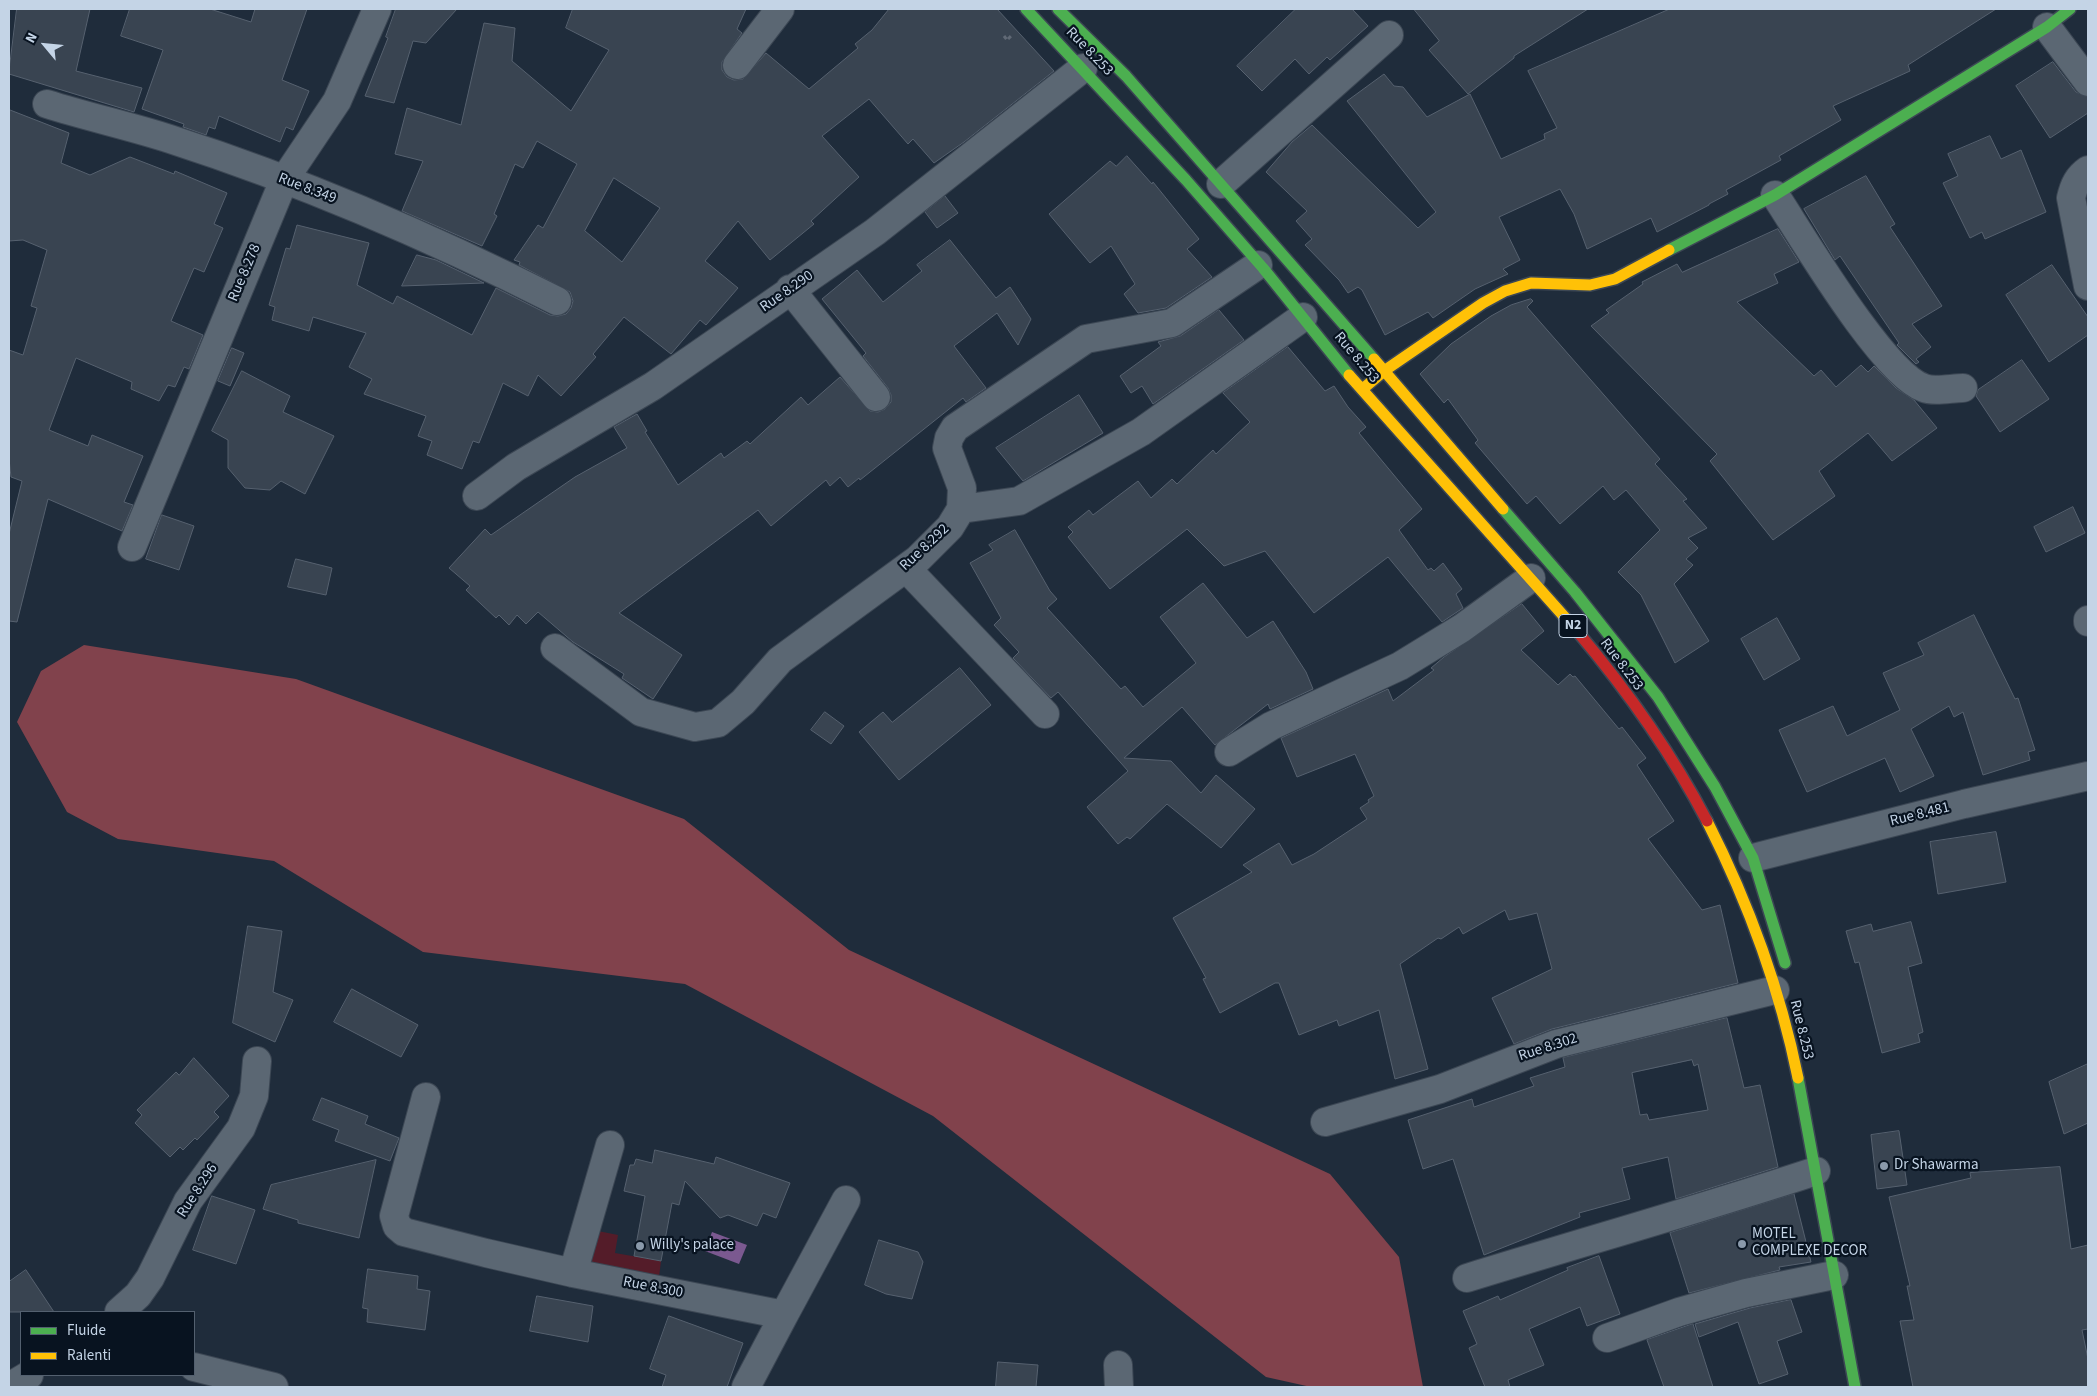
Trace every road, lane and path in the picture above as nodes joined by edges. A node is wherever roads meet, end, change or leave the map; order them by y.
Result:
1 (377, 9) edge
2 (780, 9) edge
3 (1026, 9) edge
4 (1058, 9) edge
5 (2058, 15) edge
6 (1389, 35) dead end
7 (737, 65) dead end
8 (1083, 68) junction
9 (2088, 82) edge
10 (47, 104) dead end
11 (2088, 170) edge
12 (284, 180) junction
13 (1221, 184) junction
14 (1775, 195) junction
15 (1258, 265) junction
16 (2088, 286) edge
17 (790, 289) junction
18 (557, 301) dead end
19 (1302, 317) junction
20 (1384, 371) junction
21 (1963, 388) dead end
22 (1362, 389) junction
23 (876, 397) dead end
24 (477, 496) dead end
25 (961, 509) junction
26 (132, 547) dead end
27 (906, 568) junction
28 (1531, 578) junction
29 (555, 648) dead end
30 (1045, 714) dead end
31 (1229, 752) dead end
32 (2088, 776) edge
33 (1753, 858) junction
34 (1782, 981) junction
35 (257, 1061) dead end
36 (426, 1098) dead end
37 (1325, 1122) dead end
38 (610, 1145) dead end
39 (1816, 1171) junction
40 (846, 1200) dead end
41 (573, 1273) junction
42 (1834, 1275) junction
43 (1467, 1278) dead end
44 (120, 1311) edge
45 (784, 1315) junction
46 (1607, 1338) dead end
47 (195, 1367) edge
48 (27, 1376) edge
49 (10, 1387) edge
50 (274, 1387) edge
51 (746, 1387) edge
52 (1855, 1387) edge

1 - 12 street, Rue 8.278
2 - 7 street
3 - 8 main road, Rue 8.253 / N2
4 - 13 main road, Rue 8.253 / N2
5 - 9 street
5 - 14 main road
6 - 13 street
8 - 15 main road, Rue 8.253 / N2
8 - 17 street, Rue 8.290
10 - 12 street, Rue 8.349
11 - 16 street
12 - 18 street, Rue 8.349
12 - 26 street, Rue 8.278
13 - 20 main road, Rue 8.253 / N2
14 - 20 main road
14 - 21 street
15 - 19 main road, Rue 8.253 / N2
15 - 25 street
17 - 23 street
17 - 24 street, Rue 8.290
19 - 22 main road, Rue 8.253 / N2
19 - 25 street
20 - 22 main road
20 - 33 main road, Rue 8.253 / N2
22 - 28 main road, Rue 8.253 / N2
25 - 27 street, Rue 8.292
27 - 29 street, Rue 8.292
27 - 30 street
28 - 31 street
28 - 34 main road, Rue 8.253 / N2
32 - 33 street, Rue 8.481
33 - 34 main road, Rue 8.253 / N2
34 - 37 street, Rue 8.302
34 - 39 main road, Rue 8.253 / N2
35 - 44 street, Rue 8.296
36 - 41 street, Rue 8.300
38 - 41 street
39 - 42 main road, Rue 8.253 / N2
39 - 43 street
40 - 45 street
41 - 45 street, Rue 8.300
42 - 46 street
42 - 52 main road, Rue 8.253 / N2
45 - 51 street
47 - 50 street
48 - 49 street

